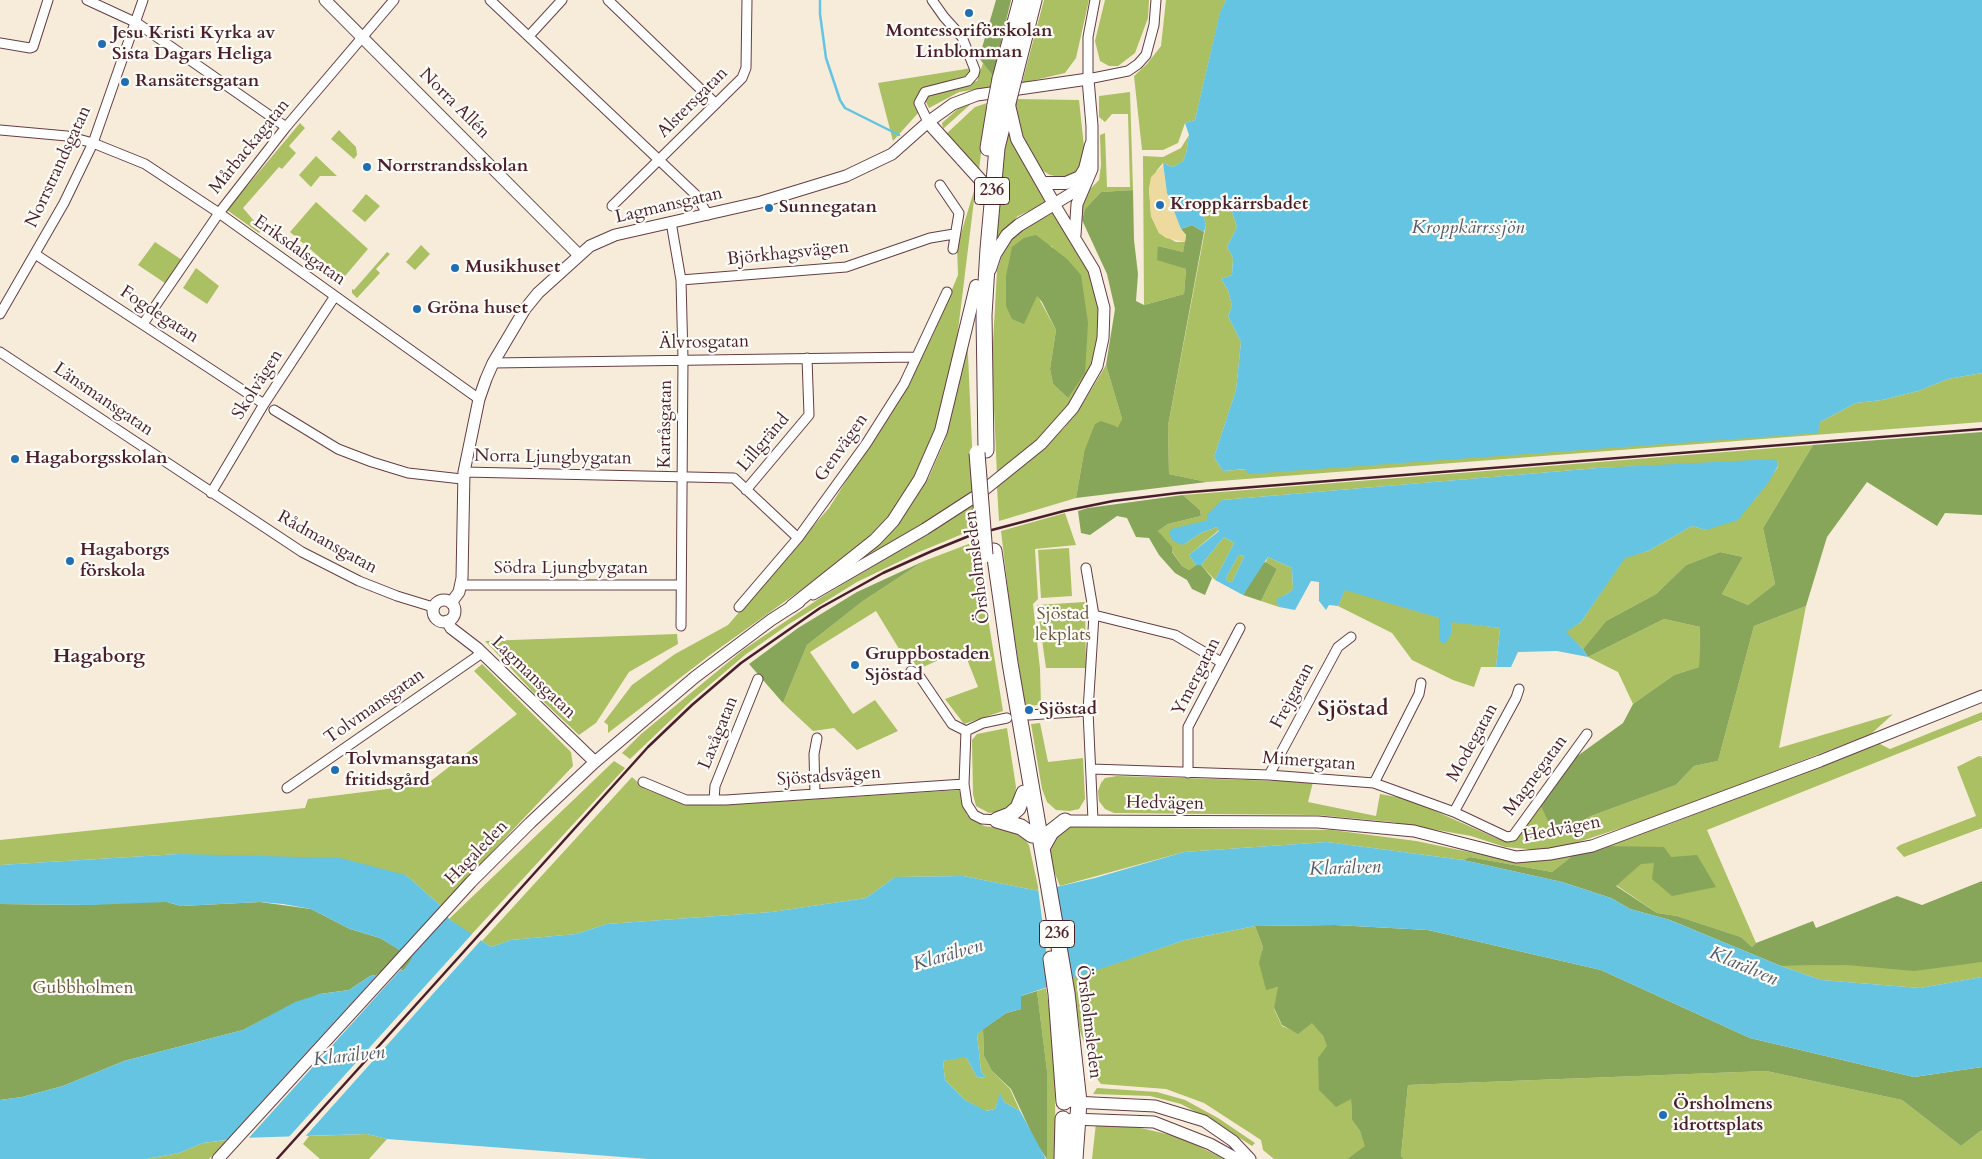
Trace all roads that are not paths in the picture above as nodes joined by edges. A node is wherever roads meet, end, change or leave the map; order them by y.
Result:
1 (48, 0) edge
2 (86, 0) edge
3 (143, 0) edge
4 (325, 0) edge
5 (394, 0) edge
6 (490, 0) edge
7 (562, 0) edge
8 (608, 0) edge
9 (747, 0) edge
10 (932, 0) edge
11 (1021, 0) edge
12 (1034, 0) edge
13 (1095, 0) edge
14 (1156, 0) edge
15 (137, 23) junction
16 (529, 36) junction
17 (363, 38) junction
18 (0, 43) edge
19 (1007, 79) junction
20 (1088, 79) junction
21 (716, 104) junction
22 (1001, 104) junction
23 (928, 122) junction
24 (286, 127) junction
25 (0, 130) edge
26 (93, 143) junction
27 (1091, 145) junction
28 (660, 159) junction
29 (1042, 183) junction
30 (940, 184) dead end
31 (984, 184) junction
32 (1082, 187) junction
33 (1054, 204) junction
34 (612, 206) dead end
35 (219, 213) junction
36 (708, 215) junction
37 (671, 222) junction
38 (954, 234) junction
39 (1074, 235) junction
40 (953, 249) dead end
41 (35, 254) junction
42 (578, 254) junction
43 (681, 280) junction
44 (981, 283) junction
45 (947, 292) dead end
46 (335, 296) junction
47 (0, 314) edge
48 (143, 324) junction
49 (0, 352) edge
50 (916, 357) junction
51 (807, 358) junction
52 (683, 359) junction
53 (493, 363) junction
54 (479, 399) junction
55 (264, 404) junction
56 (274, 410) dead end
57 (463, 476) junction
58 (682, 477) junction
59 (746, 490) junction
60 (212, 493) junction
61 (798, 538) junction
62 (1086, 568) dead end
63 (461, 585) junction
64 (681, 585) junction
65 (451, 603) junction
66 (792, 606) junction
67 (433, 607) junction
68 (739, 607) dead end
69 (1094, 615) junction
70 (447, 622) junction
71 (680, 626) dead end
72 (1240, 628) dead end
73 (1351, 637) dead end
74 (482, 653) junction
75 (1221, 662) junction
76 (911, 671) dead end
77 (758, 679) dead end
78 (1421, 683) dead end
79 (1519, 689) dead end
80 (1982, 696) edge
81 (1088, 711) junction
82 (1029, 715) dead end
83 (1007, 718) dead end
84 (966, 731) junction
85 (1587, 734) dead end
86 (817, 738) dead end
87 (595, 762) junction
88 (1092, 769) junction
89 (1188, 773) junction
90 (1268, 775) junction
91 (643, 782) dead end
92 (1374, 782) junction
93 (964, 784) junction
94 (287, 788) dead end
95 (815, 794) junction
96 (1029, 798) junction
97 (714, 800) junction
98 (1454, 812) junction
99 (997, 820) junction
100 (1093, 820) junction
101 (1066, 821) junction
102 (1032, 835) junction
103 (1513, 836) joint
104 (1042, 848) junction
105 (1043, 875) junction
106 (1061, 993) junction
107 (1064, 1102) junction
108 (1079, 1102) junction
109 (1078, 1118) junction
110 (1063, 1119) junction
111 (1066, 1156) edge
112 (218, 1159) edge
113 (1237, 1159) edge
114 (1250, 1159) edge

1 - 18 street
2 - 15 street
3 - 15 street, Norrstrandsgatan
4 - 17 street, Norra Allén
5 - 17 street, Mårbackagatan
6 - 16 street
7 - 16 street
8 - 21 street
9 - 21 street, Alstersgatan
10 - 23 street
11 - 19 main road, Örsholmsleden / 236
12 - 19 main road, Örsholmsleden / 236
13 - 20 street
14 - 20 street, Lagmansgatan
15 - 24 street
15 - 26 street, Norrstrandsgatan
16 - 28 street
17 - 24 street, Mårbackagatan
17 - 42 street, Norra Allén
19 - 22 main road, Örsholmsleden / 236, bridge
20 - 23 street, Lagmansgatan
20 - 27 street
21 - 28 street, Alstersgatan
22 - 29 main road
22 - 31 main road, Örsholmsleden / 236
22 - 44 main road, Örsholmsleden / 236
23 - 31 main road
23 - 36 street, Lagmansgatan
24 - 35 street, Mårbackagatan
25 - 26 street, Eriksdalsgatan
26 - 35 street, Eriksdalsgatan
26 - 41 street, Norrstrandsgatan
27 - 29 main road
27 - 32 street
28 - 34 street, Alstersgatan
28 - 36 street
29 - 33 main road
30 - 38 street
31 - 44 main road, Örsholmsleden / 236
32 - 33 street
32 - 39 street
33 - 39 street, Hagaleden
33 - 44 main road
35 - 46 street, Eriksdalsgatan
35 - 48 street, Mårbackagatan
36 - 37 street, Lagmansgatan
37 - 42 street, Lagmansgatan
37 - 43 street, Kartåsgatan
38 - 40 street
38 - 43 street, Björkhagsvägen
39 - 66 street, Hagaleden
41 - 47 street, Norrstrandsgatan
41 - 48 street, Fogdegatan
42 - 53 street, Lagmansgatan
43 - 52 street, Kartåsgatan
44 - 66 main road
44 - 96 main road, Örsholmsleden / 236, bridge
45 - 50 street, Genvägen
46 - 54 street, Eriksdalsgatan
46 - 55 street, Skolvägen
48 - 55 street, Fogdegatan
49 - 60 street, Länsmansgatan
50 - 51 street, Älvrosgatan
50 - 61 street, Genvägen
51 - 52 street, Älvrosgatan
51 - 59 street, Lillgränd
52 - 53 street, Älvrosgatan
52 - 58 street, Kartåsgatan
53 - 54 street, Lagmansgatan
54 - 57 street, Lagmansgatan
55 - 60 street, Skolvägen
56 - 57 street
57 - 58 street, Norra Ljungbygatan
57 - 63 street, Lagmansgatan
58 - 59 street, Norra Ljungbygatan
58 - 64 street, Kartåsgatan
59 - 61 street, Norra Ljungbygatan
60 - 67 street, Rådmansgatan
61 - 68 street, Genvägen
62 - 69 street
63 - 64 street, Södra Ljungbygatan
63 - 65 street, Lagmansgatan
64 - 71 street, Kartåsgatan
65 - 67 street
65 - 70 street, Lagmansgatan
66 - 87 street, Hagaleden
67 - 70 street, Lagmansgatan
69 - 75 street
69 - 81 street
70 - 74 street, Lagmansgatan
72 - 75 street, Ymergatan
73 - 90 street, Frejgatan
74 - 87 street, Lagmansgatan
74 - 94 street, Tolvmansgatan
75 - 89 street, Ymergatan
76 - 84 street
77 - 97 street, Laxågatan
78 - 92 street
79 - 98 street, Modegatan
80 - 100 street, Hedvägen
81 - 82 street
81 - 88 street
83 - 84 street
84 - 93 street
85 - 103 street, Magnegatan
86 - 95 street
87 - 112 street, Hagaleden
88 - 89 street, Mimergatan
88 - 100 street
89 - 90 street, Mimergatan
90 - 92 street, Mimergatan
91 - 97 street, Sjöstadsvägen
92 - 98 street, Mimergatan
93 - 95 street, Sjöstadsvägen
93 - 99 street
95 - 97 street, Sjöstadsvägen
96 - 99 main road
96 - 101 main road
96 - 102 main road, Örsholmsleden / 236
96 - 104 main road, Örsholmsleden / 236
98 - 103 street, Mimergatan
99 - 102 main road
100 - 101 street, Hedvägen
101 - 104 main road
102 - 105 main road, Örsholmsleden / 236
104 - 105 main road, Örsholmsleden / 236
105 - 106 main road, Örsholmsleden / 236
106 - 107 main road, Örsholmsleden / 236
106 - 108 main road, Örsholmsleden / 236
107 - 108 street
107 - 110 main road, Örsholmsleden / 236
108 - 109 main road, Örsholmsleden / 236
108 - 114 street
109 - 110 street
109 - 111 main road, Örsholmsleden / 236
109 - 113 street
110 - 111 main road, Örsholmsleden / 236

